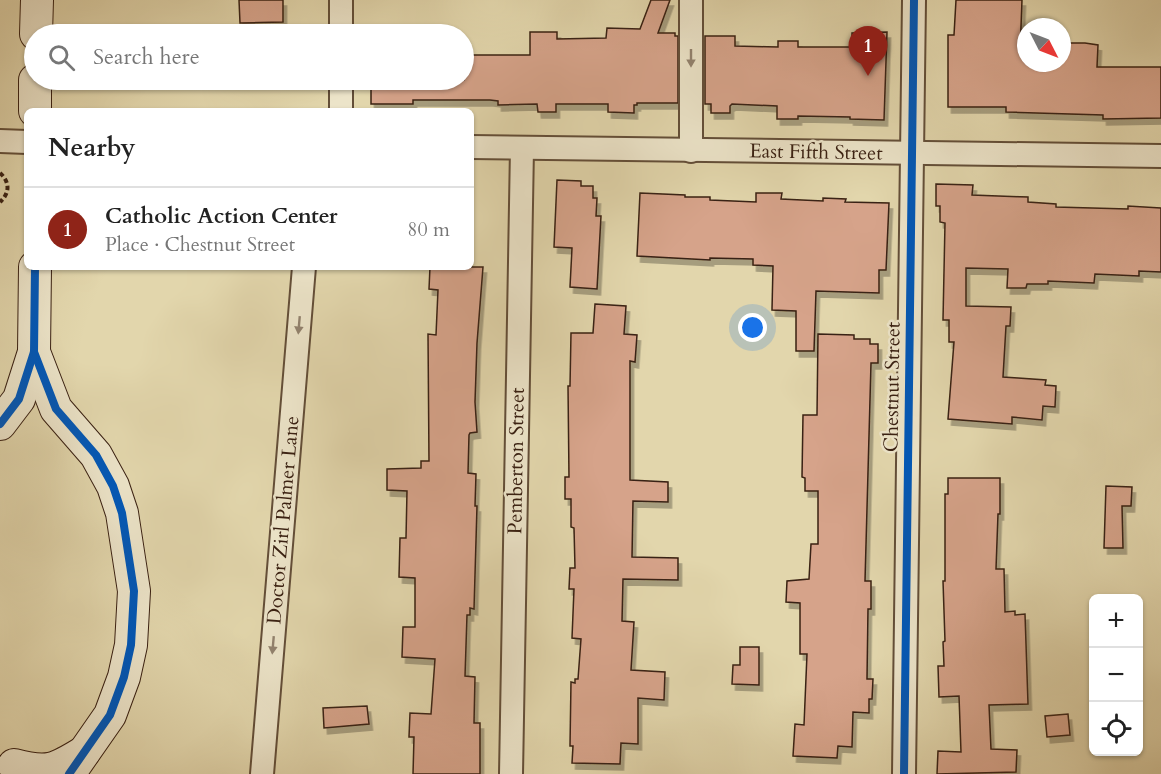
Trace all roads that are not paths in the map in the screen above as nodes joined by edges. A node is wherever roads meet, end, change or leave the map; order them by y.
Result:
1 (37, 0) edge
2 (341, 0) edge
3 (691, 0) edge
4 (914, 0) edge
5 (36, 24) edge
6 (341, 24) edge
7 (35, 90) edge
8 (341, 90) edge
9 (35, 108) edge
10 (341, 108) edge
11 (0, 141) edge
12 (24, 142) edge
13 (474, 147) edge
14 (522, 148) junction
15 (691, 150) junction
16 (912, 153) junction
17 (1161, 156) edge
18 (35, 270) edge
19 (304, 270) edge
20 (34, 352) junction
21 (0, 426) edge
22 (75, 430) junction
23 (12, 763) edge
24 (77, 763) edge
25 (262, 774) edge
26 (511, 774) edge
27 (904, 774) edge

1 - 5 street
2 - 6 street
3 -> 15 street
4 - 16 street, Chestnut Street
7 - 9 street
8 - 10 street
11 - 12 street
13 - 14 street, East Fifth Street
14 - 15 street, East Fifth Street
14 - 26 street, Pemberton Street
15 - 16 street, East Fifth Street
16 - 17 street, East Fifth Street
16 - 27 street, Chestnut Street
18 - 20 street
19 -> 25 street, Doctor Zirl Palmer Lane
20 - 21 street
20 - 22 street
21 - 22 street
22 - 24 street
23 - 24 street

